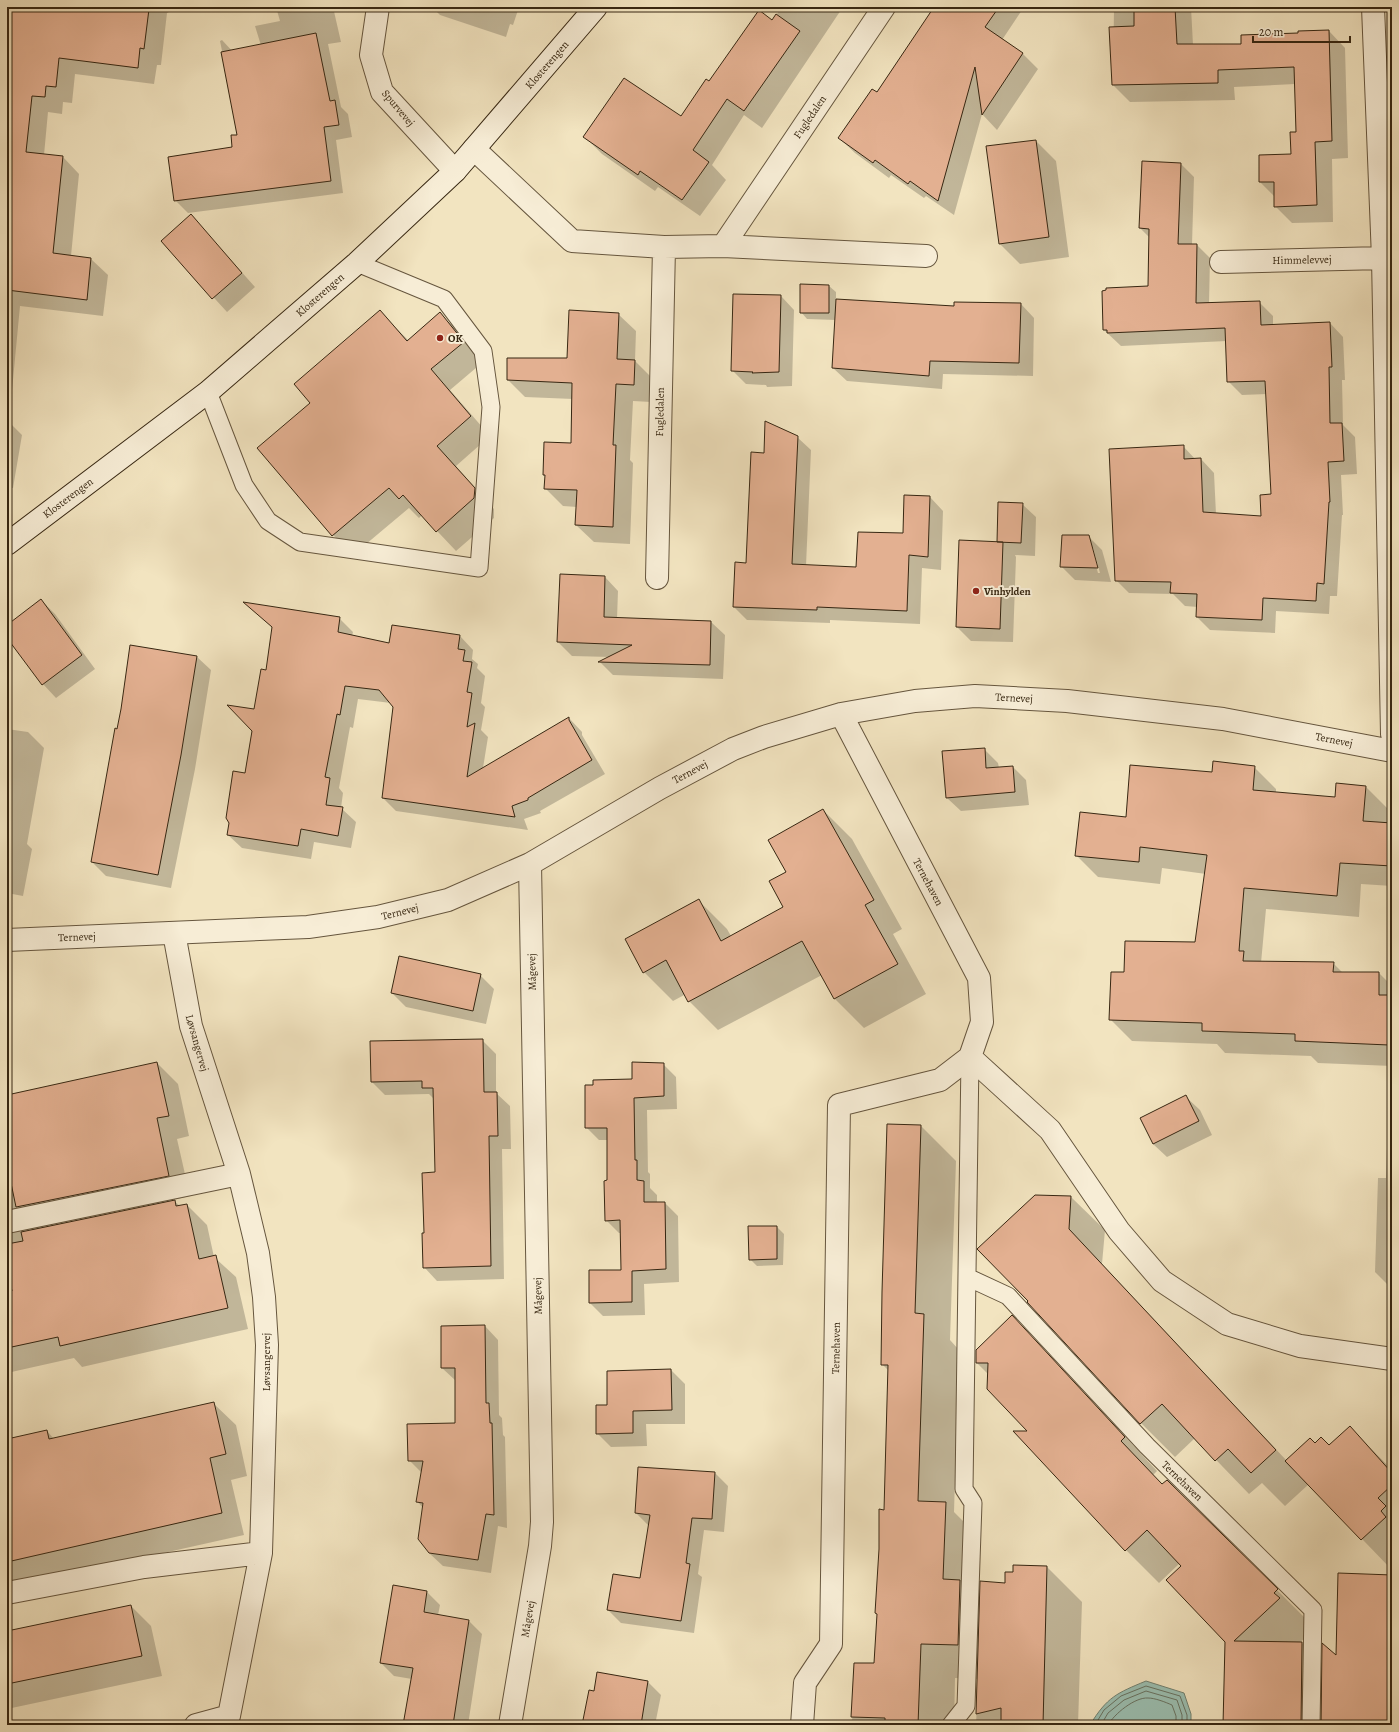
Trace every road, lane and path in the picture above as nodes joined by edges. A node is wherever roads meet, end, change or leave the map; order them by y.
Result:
1 (378, 7) edge
2 (596, 7) edge
3 (884, 7) edge
4 (1373, 7) edge
5 (474, 150) junction
6 (454, 172) junction
7 (723, 246) junction
8 (664, 247) junction
9 (926, 256) dead end
10 (1383, 258) junction
11 (1221, 262) dead end
12 (357, 263) junction
13 (1388, 321) edge
14 (208, 392) junction
15 (7, 544) edge
16 (657, 578) dead end
17 (840, 714) junction
18 (1392, 734) edge
19 (1392, 751) edge
20 (530, 864) junction
21 (174, 933) junction
22 (7, 940) edge
23 (970, 1057) junction
24 (238, 1174) junction
25 (7, 1222) edge
26 (967, 1277) junction
27 (1392, 1360) edge
28 (261, 1553) junction
29 (7, 1593) edge
30 (196, 1725) edge
31 (510, 1725) edge
32 (802, 1725) edge
33 (951, 1725) edge
34 (1311, 1725) edge

1 - 6 street, Spurvevej
2 - 5 street, Klosterengen
3 - 7 street, Fugledalen
4 - 10 street
5 - 6 street, Klosterengen
5 - 8 street
6 - 12 street, Klosterengen
7 - 8 street
7 - 9 street
8 - 16 street, Fugledalen
10 - 11 street, Himmelevvej
10 - 13 street
12 - 14 street, Klosterengen
12 - 14 lane
13 - 18 street
14 - 15 street, Klosterengen
17 - 19 street, Ternevej
17 - 20 street, Ternevej
17 - 23 street, Ternehaven
20 - 21 street, Ternevej
20 - 31 street, Mågevej
21 - 22 street, Ternevej
21 - 24 street, Løvsangervej
23 - 26 lane, Ternehaven
23 - 27 street
23 - 32 street, Ternehaven
24 - 25 street
24 - 28 street, Løvsangervej
26 - 33 lane, Ternehaven
26 - 34 lane, Ternehaven
28 - 29 street
28 - 30 street, Løvsangervej

